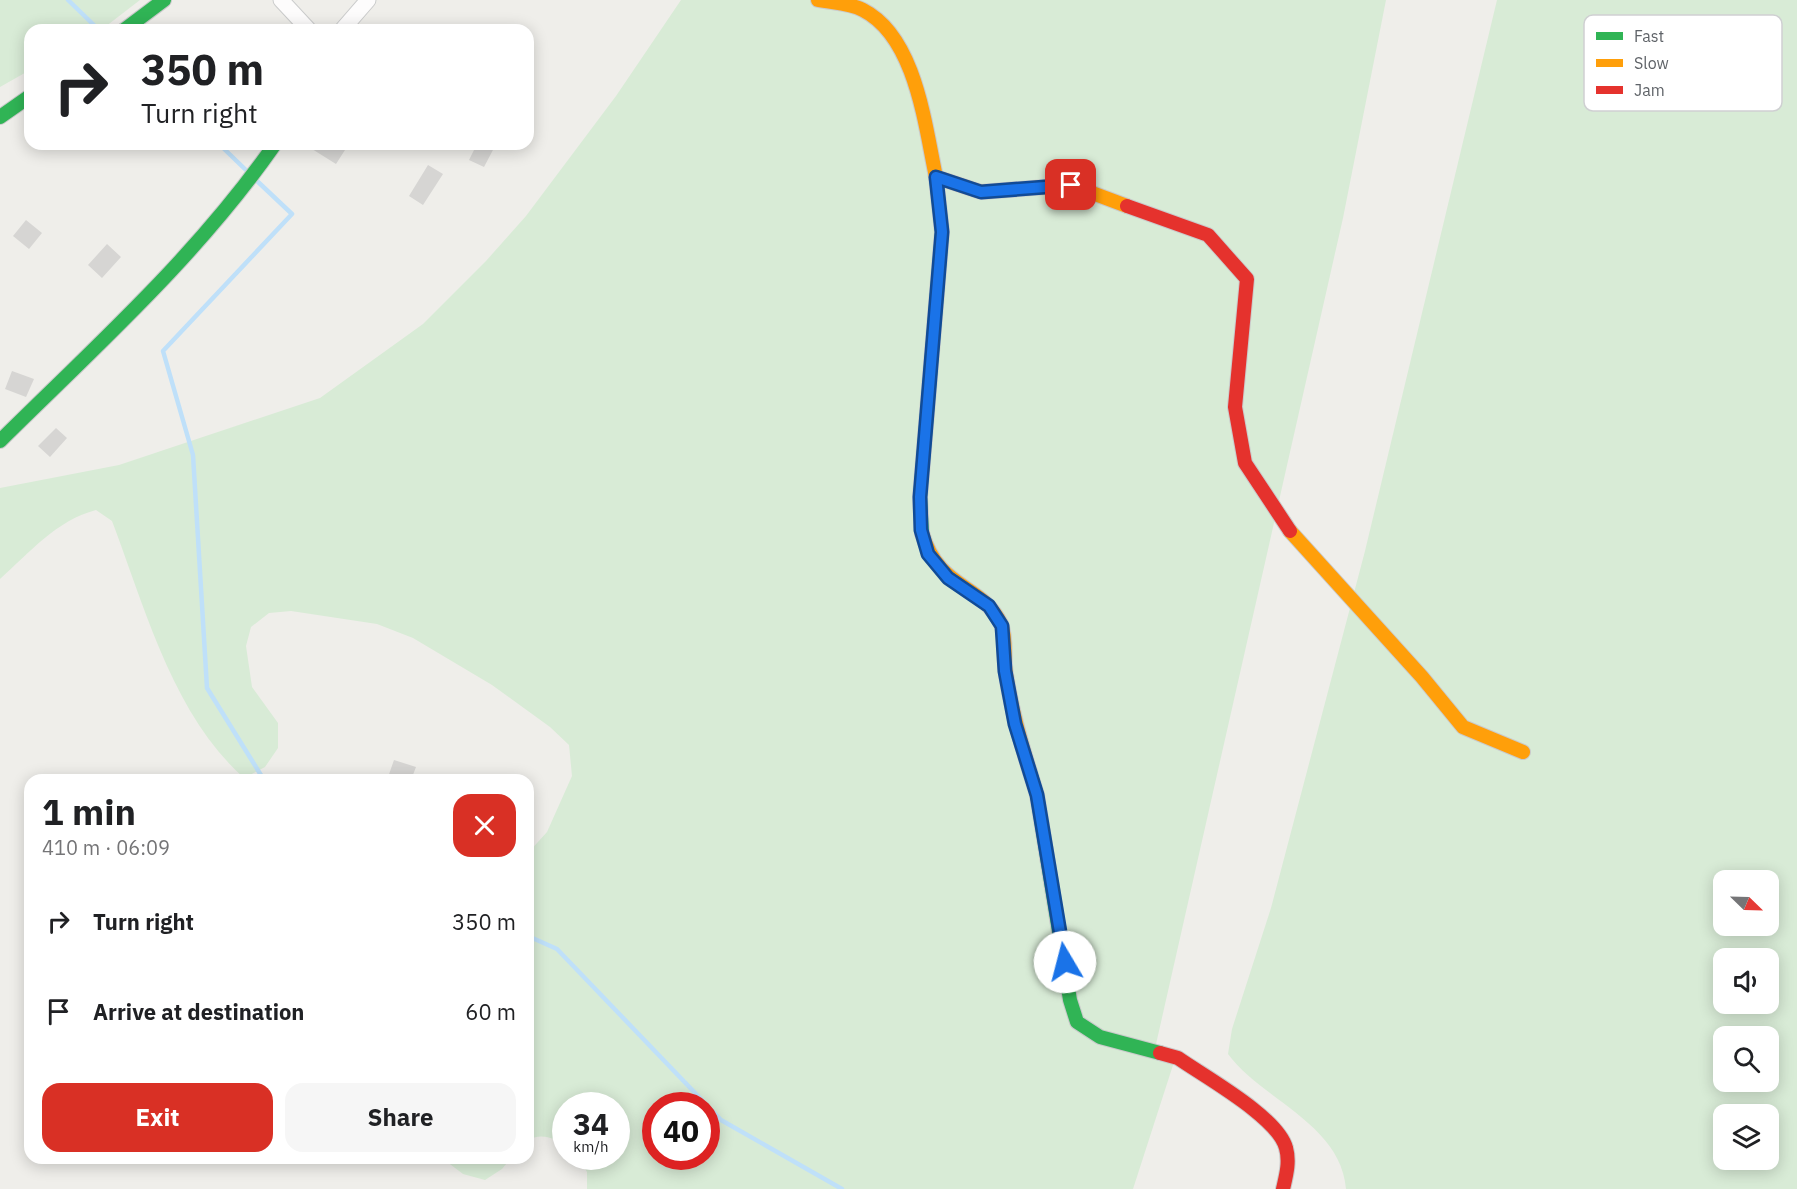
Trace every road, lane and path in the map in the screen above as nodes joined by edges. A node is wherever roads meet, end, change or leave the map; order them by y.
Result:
1 (164, 0) edge
2 (281, 0) edge
3 (368, 0) edge
4 (818, 0) edge
5 (132, 24) edge
6 (303, 24) edge
7 (347, 24) edge
8 (24, 100) edge
9 (0, 117) edge
10 (271, 150) edge
11 (936, 177) junction
12 (0, 441) edge
13 (1523, 752) dead end
14 (1283, 1189) edge

1 - 5 street
2 - 6 street
3 - 7 street
4 - 11 street
8 - 9 street
10 - 12 street
11 - 13 street
11 - 14 street

